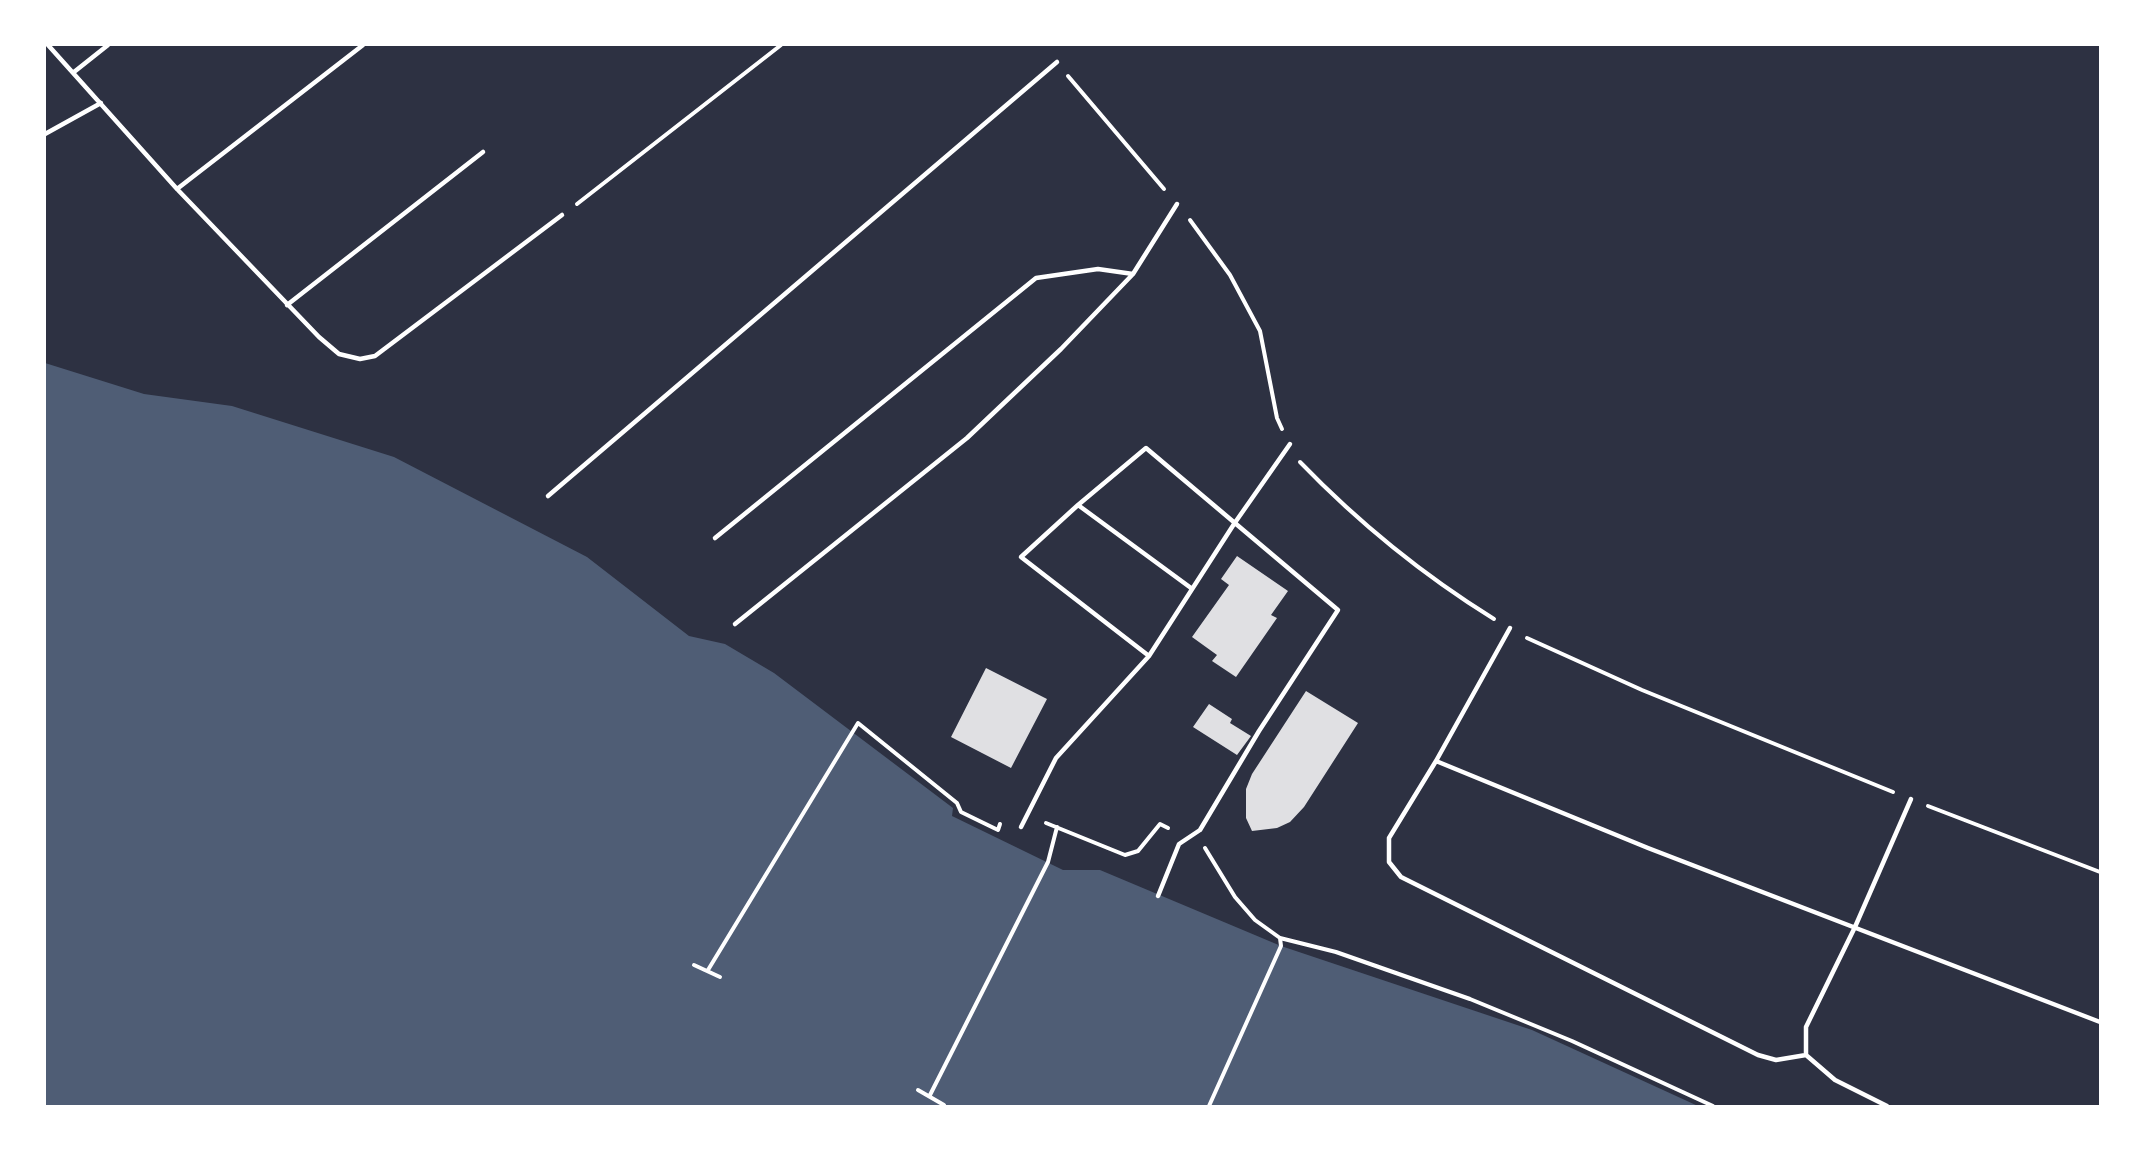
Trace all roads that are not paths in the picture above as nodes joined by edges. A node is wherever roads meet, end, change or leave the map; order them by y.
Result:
1 (48, 45) edge
2 (108, 45) edge
3 (363, 45) edge
4 (1057, 62) road end
5 (74, 72) junction
6 (101, 103) junction
7 (45, 134) edge
8 (483, 152) dead end
9 (177, 189) junction
10 (1177, 204) road end
11 (562, 216) road end
12 (1133, 274) junction
13 (287, 305) junction
14 (1290, 444) road end
15 (548, 496) dead end
16 (1078, 505) junction
17 (1234, 524) junction
18 (715, 538) dead end
19 (1191, 588) junction
20 (735, 624) dead end
21 (1510, 628) road end
22 (1149, 656) junction
23 (1436, 761) junction
24 (1911, 799) road end
25 (1021, 826) dead end
26 (1158, 896) dead end
27 (1855, 927) junction
28 (2100, 1023) edge
29 (1806, 1055) junction
30 (1887, 1106) edge

1 - 5 lane
2 - 5 lane
3 - 9 lane
4 - 15 lane
5 - 6 lane
6 - 7 lane
6 - 9 lane
8 - 13 lane
9 - 13 lane
10 - 12 lane
11 - 13 lane
12 - 18 lane
12 - 20 lane
14 - 17 lane
16 - 17 lane
16 - 19 lane
16 - 22 lane
17 - 19 lane
17 - 26 lane
19 - 22 lane
21 - 23 lane
22 - 25 lane
23 - 27 lane
23 - 29 lane
24 - 27 lane
27 - 28 lane
27 - 29 lane
29 - 30 lane

